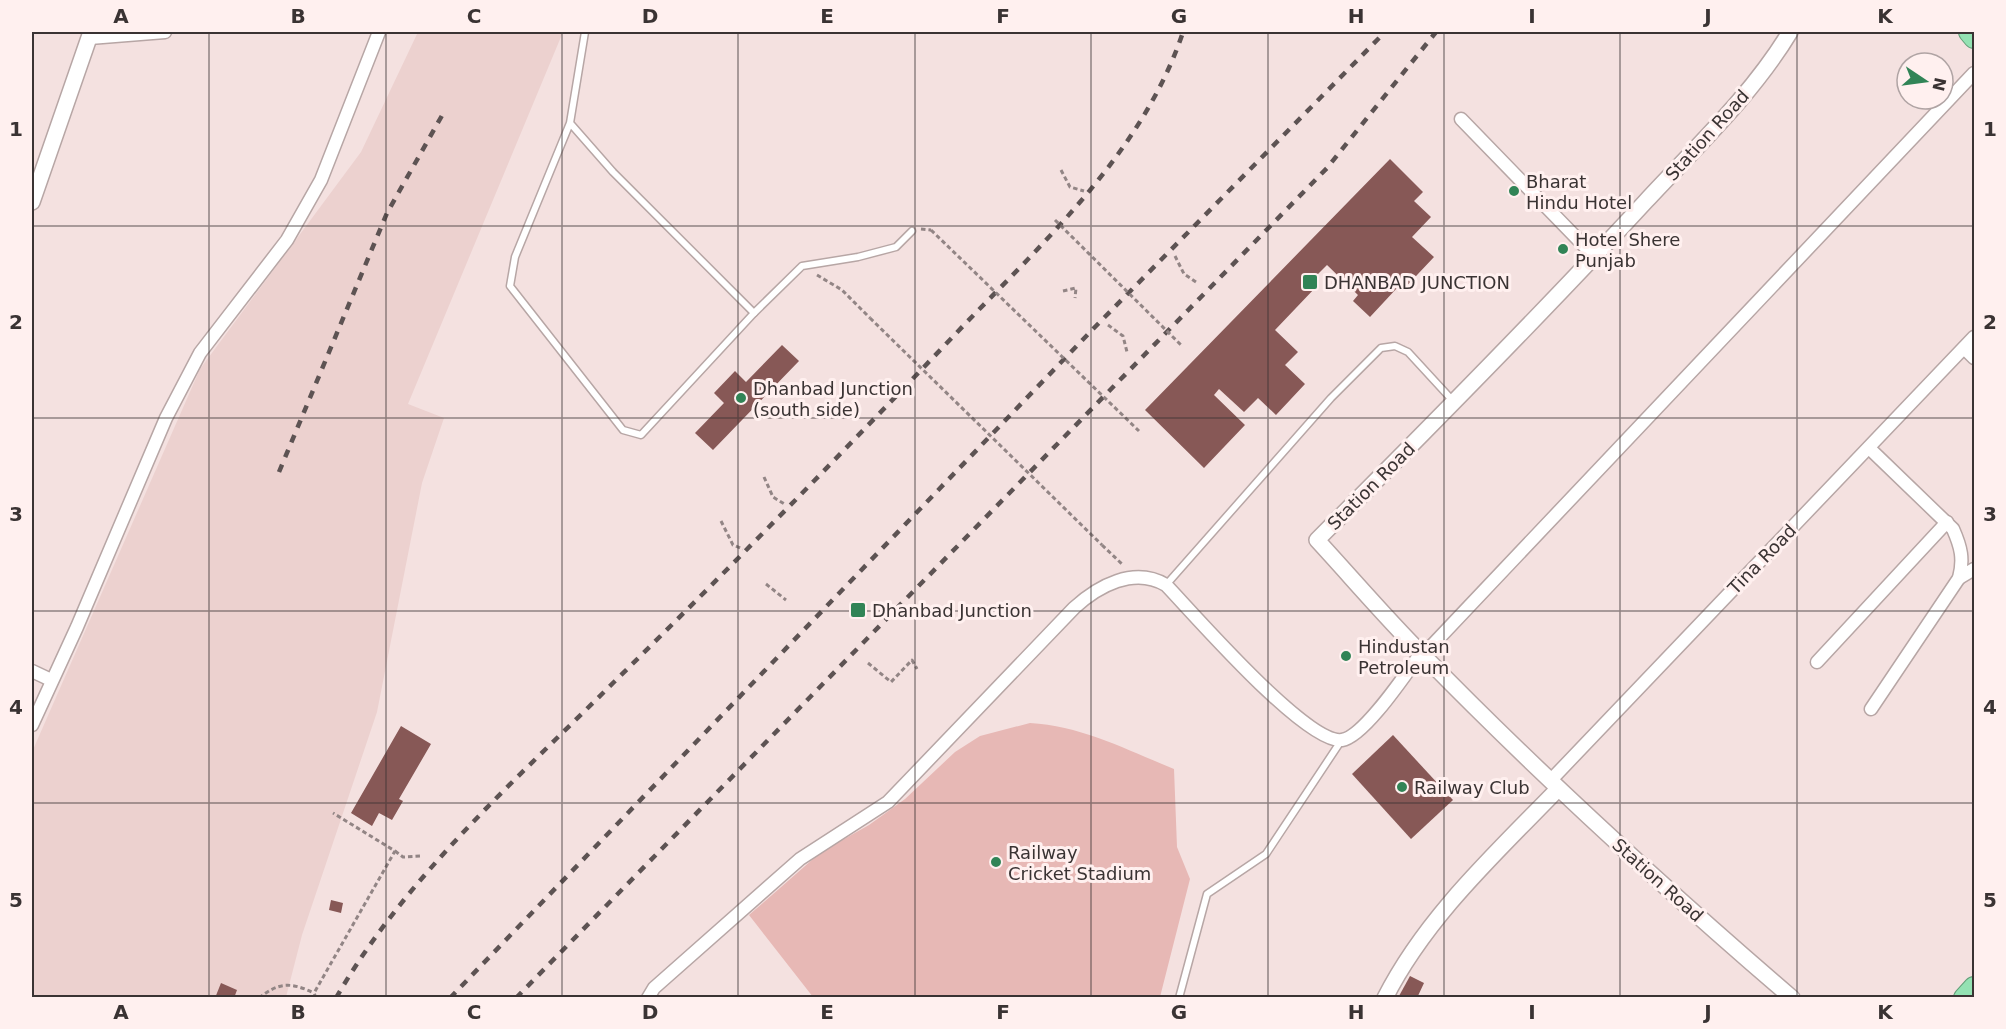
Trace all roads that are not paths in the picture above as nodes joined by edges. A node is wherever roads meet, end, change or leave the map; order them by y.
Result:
1 (165, 32) edge
2 (379, 32) edge
3 (585, 32) edge
4 (1790, 32) edge
5 (1969, 32) edge
6 (91, 35) edge
7 (1974, 38) edge
8 (1974, 73) edge
9 (1461, 119) dead end
10 (570, 123) junction
11 (32, 202) edge
12 (912, 231) dead end
13 (1594, 256) junction
14 (754, 313) junction
15 (1974, 338) edge
16 (1964, 348) junction
17 (1974, 358) edge
18 (1455, 402) junction
19 (1869, 448) junction
20 (1947, 522) junction
21 (1974, 569) edge
22 (1959, 578) junction
23 (1166, 585) junction
24 (1422, 654) junction
25 (1817, 662) dead end
26 (32, 670) edge
27 (51, 680) junction
28 (1871, 709) dead end
29 (32, 725) edge
30 (1341, 741) junction
31 (1554, 785) junction
32 (1974, 987) edge
33 (648, 998) edge
34 (1179, 998) edge
35 (1384, 998) edge
36 (1792, 998) edge
37 (1964, 998) edge

1 - 6 street
2 - 27 street
3 - 10 lane
4 - 13 street, Station Road
5 - 7 highway
6 - 11 street
8 - 24 street
9 - 13 street
10 - 14 lane
10 - 14 lane
12 - 14 lane
13 - 18 street, Station Road
15 - 16 street, Tina Road
16 - 17 street
16 - 19 street, Tina Road
18 - 23 lane
18 - 24 street, Station Road
19 - 20 street
19 - 31 street, Tina Road
20 - 22 street
20 - 25 street
21 - 22 street
22 - 28 street
23 - 30 street
23 - 33 street
24 - 30 street
24 - 31 street, Station Road
26 - 27 street
27 - 29 street
30 - 34 lane
31 - 35 street
31 - 36 street, Station Road
32 - 37 highway

